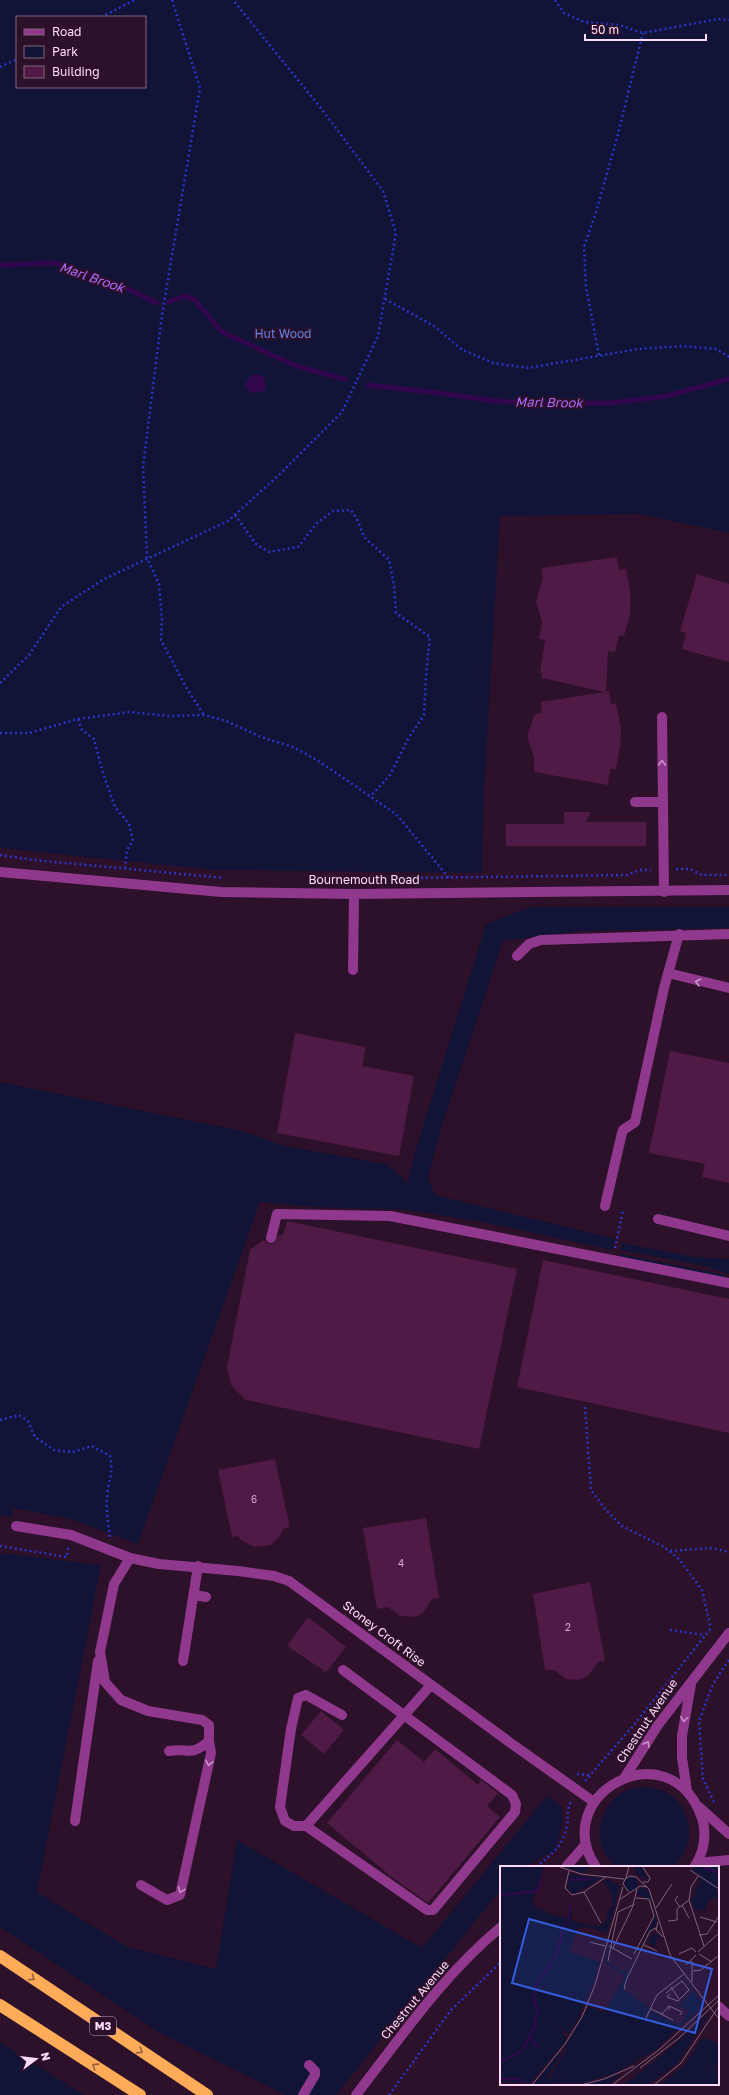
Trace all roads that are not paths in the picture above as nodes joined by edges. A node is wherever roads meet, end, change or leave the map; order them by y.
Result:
1 (662, 717) dead end
2 (635, 802) dead end
3 (662, 802) junction
4 (0, 872) edge
5 (729, 890) edge
6 (664, 892) junction
7 (354, 894) junction
8 (679, 934) junction
9 (729, 934) edge
10 (517, 956) dead end
11 (353, 970) dead end
12 (668, 973) junction
13 (729, 988) edge
14 (606, 1206) dead end
15 (658, 1219) dead end
16 (729, 1236) edge
17 (271, 1238) dead end
18 (729, 1283) edge
19 (16, 1526) dead end
20 (130, 1558) junction
21 (198, 1566) junction
22 (194, 1595) junction
23 (206, 1597) dead end
24 (729, 1633) edge
25 (100, 1652) junction
26 (183, 1661) dead end
27 (343, 1670) dead end
28 (691, 1680) junction
29 (431, 1685) junction
30 (342, 1715) dead end
31 (405, 1715) junction
32 (210, 1741) junction
33 (169, 1751) dead end
34 (625, 1777) junction
35 (687, 1791) junction
36 (594, 1802) junction
37 (696, 1804) junction
38 (75, 1821) dead end
39 (306, 1826) junction
40 (729, 1834) edge
41 (586, 1844) junction
42 (729, 1860) edge
43 (695, 1865) edge
44 (567, 1866) edge
45 (595, 1866) edge
46 (141, 1885) dead end
47 (500, 1928) edge
48 (0, 1956) edge
49 (0, 2005) edge
50 (719, 2007) edge
51 (729, 2016) edge
52 (309, 2065) dead end
53 (140, 2095) edge
54 (207, 2095) edge
55 (303, 2095) edge
56 (356, 2095) edge

3 -> 1 street
2 - 3 street
3 - 6 street
4 - 7 street, Bournemouth Road
5 - 6 street, Bournemouth Road
6 - 7 street, Bournemouth Road
7 - 11 street
8 - 9 street
8 - 10 street
8 - 12 street
13 -> 12 street
12 - 14 street
15 - 16 street
17 - 18 street
19 - 20 street, Stoney Croft Rise
20 - 21 street, Stoney Croft Rise
20 - 25 street
21 - 22 street
21 - 29 street, Stoney Croft Rise
22 - 23 street
22 - 26 street
24 - 28 street, Chestnut Avenue
25 - 32 street
25 - 38 street
27 - 31 street
34 -> 28 street, Chestnut Avenue
28 -> 35 street, Chestnut Avenue
29 - 31 street
29 - 36 street, Stoney Croft Rise
30 - 39 street
31 - 39 street
31 - 39 street
32 - 33 street
32 -> 46 street
34 - 35 street
34 - 36 street
35 - 37 street
36 - 41 street
37 - 40 street
37 - 43 street
41 - 44 street
41 - 45 street
42 - 43 street
47 - 56 street, Chestnut Avenue
48 -> 54 highway, M3
53 -> 49 highway
50 - 51 street
52 - 55 street

